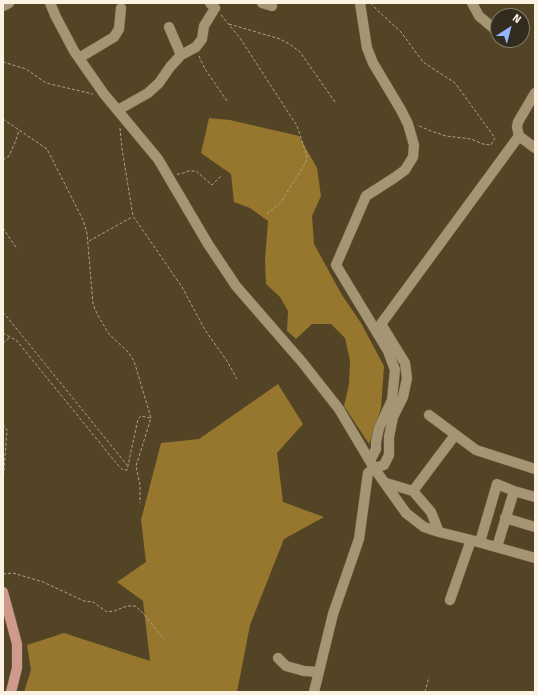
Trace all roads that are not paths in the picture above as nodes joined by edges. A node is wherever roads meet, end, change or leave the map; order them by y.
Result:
1 (9, 3) edge
2 (50, 3) edge
3 (262, 3) edge
4 (360, 3) edge
5 (472, 3) edge
6 (3, 6) edge
7 (213, 6) edge
8 (272, 6) dead end
9 (121, 8) dead end
10 (490, 25) edge
11 (169, 27) dead end
12 (181, 56) junction
13 (79, 58) junction
14 (535, 93) edge
15 (118, 110) junction
16 (519, 136) junction
17 (535, 148) edge
18 (429, 415) dead end
19 (455, 435) junction
20 (372, 464) junction
21 (535, 469) edge
22 (386, 483) junction
23 (514, 491) junction
24 (413, 492) junction
25 (535, 497) edge
26 (506, 518) junction
27 (535, 527) edge
28 (439, 532) junction
29 (476, 541) junction
30 (497, 547) junction
31 (535, 558) edge
32 (3, 592) edge
33 (450, 600) dead end
34 (278, 658) dead end
35 (319, 672) junction
36 (11, 692) edge
37 (314, 692) edge

1 - 6 street
2 - 13 street
3 - 8 street
4 - 20 street
5 - 10 street
7 - 12 street
9 - 13 street
11 - 12 street
12 - 15 street
13 - 15 street
14 - 16 street
15 - 20 street
16 - 17 street
16 - 20 street
18 - 19 street
19 - 21 street
19 - 24 street
20 - 22 street
20 - 35 street
22 - 24 street
22 - 28 street
23 - 25 street
23 - 26 street
23 - 29 street
24 - 28 street
26 - 27 street
26 - 30 street
28 - 29 street
29 - 30 street
29 - 33 street
30 - 31 street
32 - 36 main road
34 - 35 street
35 - 37 street

